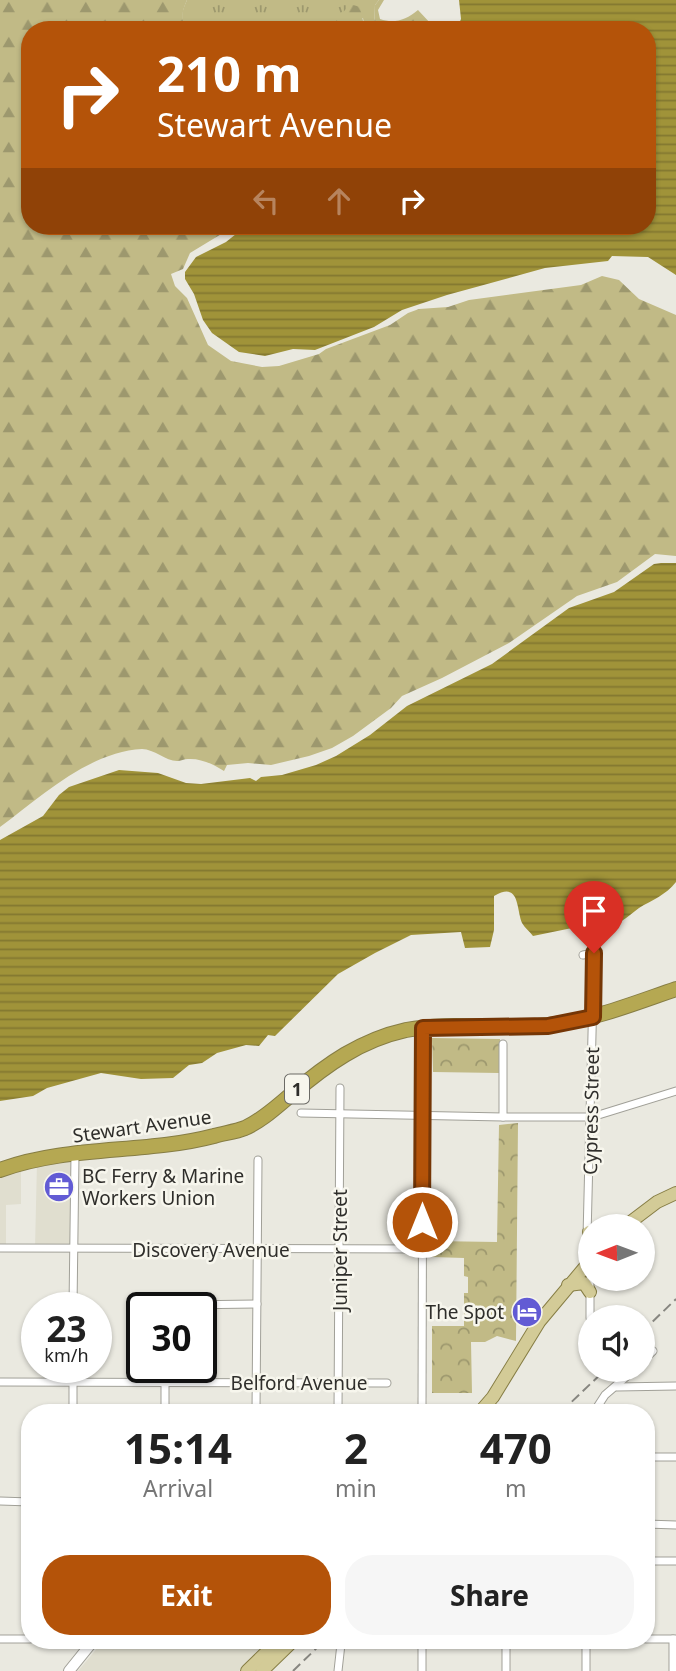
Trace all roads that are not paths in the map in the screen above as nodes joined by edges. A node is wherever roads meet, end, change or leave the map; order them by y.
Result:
1 (583, 955) dead end
2 (676, 989) edge
3 (593, 1017) junction
4 (423, 1028) junction
5 (503, 1044) dead end
6 (340, 1088) dead end
7 (676, 1091) edge
8 (301, 1112) dead end
9 (340, 1113) junction
10 (423, 1114) junction
11 (503, 1117) junction
12 (592, 1117) junction
13 (75, 1155) junction
14 (258, 1160) dead end
15 (0, 1170) edge
16 (676, 1193) edge
17 (589, 1214) edge
18 (641, 1214) edge
19 (0, 1248) edge
20 (74, 1249) junction
21 (340, 1250) junction
22 (422, 1250) junction
23 (258, 1251) junction
24 (578, 1274) edge
25 (578, 1284) edge
26 (568, 1285) junction
27 (73, 1292) edge
28 (257, 1304) junction
29 (217, 1305) edge
30 (0, 1382) edge
31 (21, 1382) edge
32 (622, 1382) edge
33 (73, 1383) joint
34 (340, 1383) junction
35 (165, 1384) junction
36 (257, 1384) junction
37 (387, 1384) dead end
38 (676, 1386) edge
39 (617, 1387) junction
40 (492, 1398) junction
41 (73, 1404) edge
42 (165, 1404) edge
43 (256, 1404) edge
44 (339, 1404) edge
45 (422, 1404) edge
46 (487, 1404) edge
47 (490, 1404) edge
48 (599, 1404) edge
49 (655, 1457) edge
50 (676, 1457) edge
51 (0, 1501) edge
52 (21, 1502) edge
53 (655, 1524) edge
54 (676, 1525) edge
55 (655, 1561) edge
56 (676, 1561) edge
57 (0, 1639) edge
58 (21, 1639) edge
59 (655, 1639) edge
60 (674, 1639) edge
61 (86, 1649) edge
62 (270, 1649) edge
63 (285, 1649) edge
64 (340, 1649) edge
65 (422, 1649) edge
66 (506, 1649) edge
67 (586, 1649) edge
68 (69, 1671) edge
69 (247, 1671) edge
70 (262, 1671) edge
71 (338, 1671) edge
72 (422, 1671) edge
73 (506, 1671) edge
74 (586, 1671) edge
75 (673, 1671) edge

1 - 3 street, Cypress Street
2 - 3 highway, Stewart Avenue / 1
3 - 4 highway, Stewart Avenue / 1
3 - 12 street, Cypress Street
4 - 10 street
4 - 13 highway, Stewart Avenue / 1
5 - 11 street
6 - 9 street, Juniper Street
7 - 12 street
8 - 9 street
9 - 10 street
9 - 21 street, Juniper Street
10 - 11 street
10 - 22 street
11 - 12 street
12 - 17 street, Cypress Street
13 - 15 highway, Stewart Avenue / 1
13 - 20 street
14 - 23 street
16 - 18 main road
19 - 20 street, Discovery Avenue
20 - 23 street, Discovery Avenue
20 - 27 street
21 - 22 street, Discovery Avenue
21 - 23 street, Discovery Avenue
21 - 34 street, Juniper Street
22 - 45 street
23 - 28 street
24 - 26 main road
25 - 26 main road
26 - 40 main road
28 - 29 street
28 - 36 street
30 - 31 street, Belford Avenue
32 - 39 street
33 - 35 street, Belford Avenue
33 - 41 street
34 - 36 street, Belford Avenue
34 - 37 street, Belford Avenue
34 - 44 street, Juniper Street
35 - 36 street, Belford Avenue
35 - 42 street
36 - 43 street
38 - 39 street
39 - 48 street
40 - 46 main road
40 - 47 main road
49 - 50 street
51 - 52 street
53 - 54 street
55 - 56 street
57 - 58 street
59 - 60 street
60 - 75 street
61 - 68 street
62 - 69 main road
63 - 70 main road
64 - 71 street
65 - 72 street
66 - 73 street
67 - 74 street

